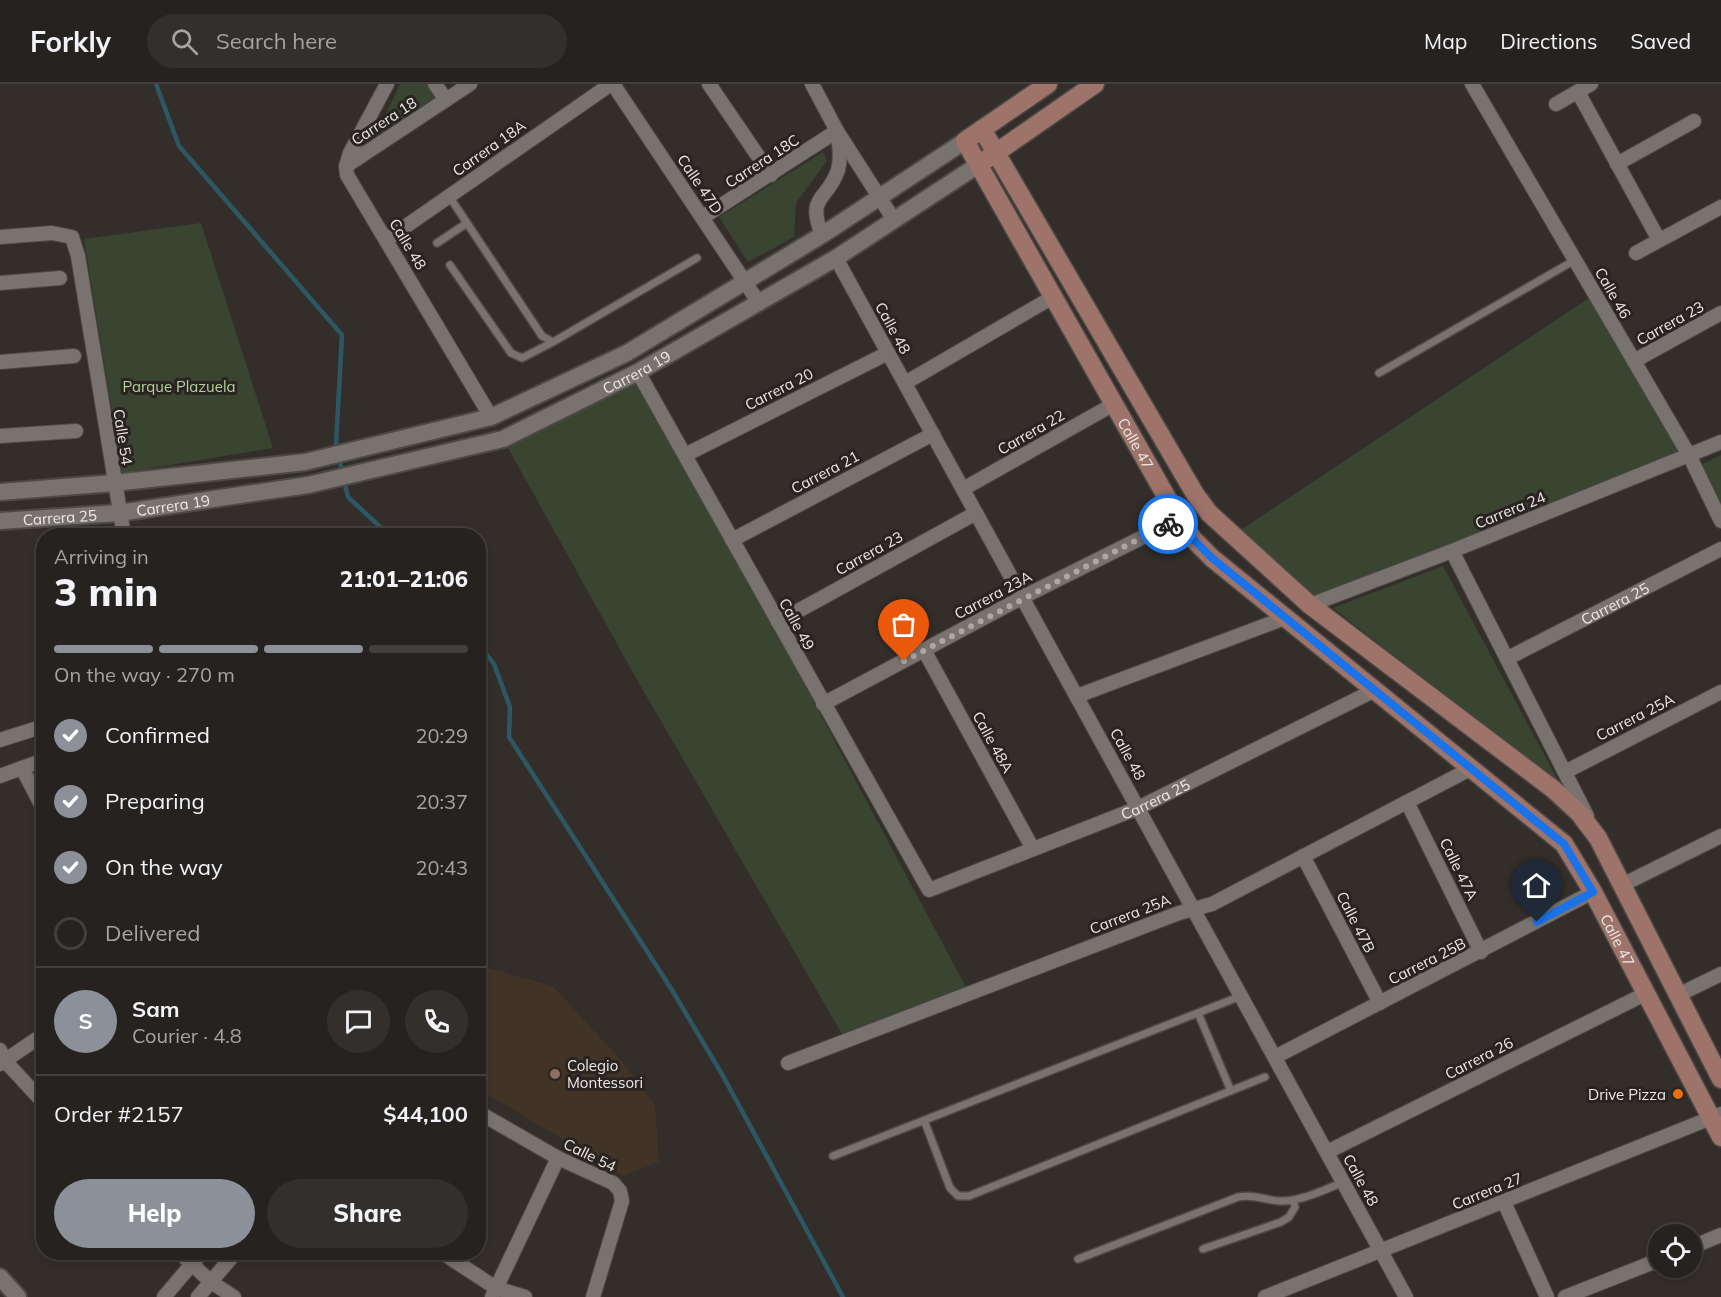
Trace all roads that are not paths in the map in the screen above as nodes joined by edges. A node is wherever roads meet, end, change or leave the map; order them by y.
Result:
1 (387, 84) edge
2 (435, 84) edge
3 (470, 84) edge
4 (612, 84) edge
5 (709, 84) edge
6 (812, 84) edge
7 (1048, 84) edge
8 (1095, 84) edge
9 (1472, 84) edge
10 (1591, 84) edge
11 (1578, 92) junction
12 (446, 100) junction
13 (1556, 104) dead end
14 (1694, 121) dead end
15 (982, 129) junction
16 (837, 131) junction
17 (965, 141) junction
18 (996, 152) junction
19 (1617, 164) junction
20 (978, 165) junction
21 (346, 166) junction
22 (771, 175) junction
23 (449, 196) junction
24 (879, 197) junction
25 (1721, 207) edge
26 (704, 217) junction
27 (894, 220) junction
28 (467, 223) junction
29 (822, 235) junction
30 (0, 237) edge
31 (386, 240) junction
32 (1659, 240) junction
33 (437, 243) dead end
34 (1636, 253) dead end
35 (697, 258) dead end
36 (836, 258) junction
37 (1575, 260) junction
38 (450, 265) dead end
39 (60, 278) dead end
40 (745, 280) junction
41 (0, 283) edge
42 (1053, 297) junction
43 (759, 303) junction
44 (1721, 313) edge
45 (553, 342) junction
46 (888, 353) junction
47 (74, 356) dead end
48 (1634, 361) junction
49 (0, 362) edge
50 (639, 372) junction
51 (1379, 373) dead end
52 (1124, 374) junction
53 (905, 383) junction
54 (1104, 387) junction
55 (1114, 404) junction
56 (491, 417) junction
57 (76, 431) dead end
58 (933, 434) junction
59 (0, 436) edge
60 (1721, 442) edge
61 (685, 455) junction
62 (1689, 455) junction
63 (114, 483) junction
64 (963, 489) junction
65 (0, 492) edge
66 (119, 513) junction
67 (976, 513) junction
68 (1179, 519) junction
69 (0, 521) edge
70 (1721, 521) edge
71 (122, 528) edge
72 (732, 540) junction
73 (1721, 549) edge
74 (1452, 551) junction
75 (1023, 597) junction
76 (1310, 605) junction
77 (1285, 618) junction
78 (778, 622) junction
79 (924, 650) junction
80 (1508, 658) junction
81 (1375, 690) junction
82 (1721, 692) edge
83 (1077, 696) junction
84 (823, 704) junction
85 (36, 729) edge
86 (0, 740) edge
87 (36, 763) edge
88 (22, 768) junction
89 (1472, 768) junction
90 (1564, 772) junction
91 (0, 776) edge
92 (36, 795) edge
93 (1407, 801) junction
94 (1138, 808) junction
95 (1721, 836) edge
96 (1598, 838) junction
97 (1033, 849) junction
98 (1303, 856) junction
99 (1622, 885) junction
100 (929, 890) joint
101 (1593, 892) junction
102 (1194, 909) junction
103 (1481, 952) junction
104 (1721, 974) edge
105 (1645, 994) junction
106 (1678, 995) junction
107 (1242, 996) junction
108 (1380, 1004) junction
109 (1198, 1013) junction
110 (36, 1039) edge
111 (1275, 1057) junction
112 (2, 1059) edge
113 (788, 1063) dead end
114 (1265, 1077) dead end
115 (1721, 1079) edge
116 (1231, 1091) junction
117 (36, 1095) edge
118 (1716, 1116) edge
119 (486, 1117) edge
120 (924, 1120) junction
121 (1721, 1137) edge
122 (1328, 1152) junction
123 (833, 1156) dead end
124 (558, 1158) junction
125 (1344, 1182) junction
126 (1293, 1200) junction
127 (1504, 1202) junction
128 (1721, 1235) edge
129 (1702, 1243) edge
130 (1203, 1249) dead end
131 (1382, 1251) junction
132 (186, 1260) edge
133 (196, 1260) edge
134 (229, 1260) edge
135 (452, 1260) edge
136 (1078, 1260) dead end
137 (1648, 1264) edge
138 (191, 1266) junction
139 (0, 1276) edge
140 (211, 1282) junction
141 (494, 1292) edge
142 (1269, 1296) edge
143 (18, 1297) edge
144 (164, 1297) edge
145 (198, 1297) edge
146 (234, 1297) edge
147 (525, 1297) edge
148 (593, 1297) edge
149 (1407, 1297) edge
150 (1547, 1297) edge
151 (1565, 1297) edge

1 - 21 street
2 - 12 street
3 - 12 street, Carrera 18
4 - 23 street, Carrera 18A
4 - 26 street, Calle 47D
5 - 22 street
6 - 16 street
7 - 15 main road, Carrera 19
8 - 18 main road, Carrera 19
9 - 37 street, Calle 46
10 - 11 street
11 - 13 street
11 - 19 street
12 - 21 street, Carrera 18
14 - 19 street
15 - 17 main road, Carrera 19
15 - 18 main road, Calle 47
16 - 22 street, Carrera 18C
16 - 24 street
16 - 29 street
17 - 20 main road, Calle 47
17 - 24 street, Carrera 19
18 - 20 main road, Carrera 19
18 - 52 main road, Calle 47
19 - 32 street
20 - 27 street, Carrera 19
20 - 42 main road, Calle 47
21 - 31 street, Calle 48
22 - 26 street, Carrera 18C
23 - 28 lane
23 - 31 street, Carrera 18A
24 - 27 street
24 - 29 street, Carrera 19
25 - 32 street
26 - 40 street, Calle 47D
27 - 36 street, Carrera 19
28 - 33 lane
28 - 45 lane
29 - 40 street, Carrera 19
30 - 63 street, Calle 54
31 - 56 street, Calle 48
32 - 34 street
35 - 45 lane
36 - 43 street, Carrera 19
36 - 46 street, Calle 48
37 - 48 street, Calle 46
37 - 51 lane
38 - 45 lane
39 - 41 street
40 - 43 street, Calle 47D
40 - 56 street, Carrera 19
42 - 53 street
42 - 54 main road, Calle 47
43 - 50 street, Carrera 19
44 - 48 street, Carrera 23
46 - 53 street, Calle 48
46 - 61 street, Carrera 20
47 - 49 street
48 - 62 street, Calle 46
50 - 61 street, Calle 49
50 - 66 street, Carrera 19
52 - 54 main road
52 - 76 main road, Calle 47
53 - 58 street, Calle 48
54 - 55 main road, Calle 47
55 - 64 street, Carrera 22
55 - 68 main road, Calle 47
56 - 63 street, Carrera 19
57 - 59 street
58 - 64 street, Calle 48
58 - 72 street, Carrera 21
60 - 62 street, Carrera 24
61 - 72 street, Calle 49
62 - 70 street, Calle 46
62 - 74 street, Carrera 24
63 - 65 street, Carrera 25
63 - 66 street, Calle 54
64 - 67 street, Calle 48
66 - 69 street, Carrera 25
66 - 71 street, Calle 54
67 - 75 street, Calle 48
67 - 78 street, Carrera 23
68 - 75 street, Carrera 23A
68 - 77 main road, Calle 47
72 - 78 street, Calle 49
73 - 80 street, Carrera 25
74 - 76 street, Carrera 24
74 - 80 street, Calle 47
75 - 79 street, Carrera 23A
75 - 83 street, Calle 48
76 - 96 main road, Calle 47
77 - 81 main road, Calle 47
77 - 83 street
78 - 84 street, Calle 49
79 - 84 street, Carrera 23A
79 - 97 street, Calle 48A
80 - 90 street, Calle 47
81 - 89 main road, Calle 47
81 - 94 street, Carrera 25
82 - 90 street, Carrera 25A
83 - 94 street, Calle 48
84 - 100 street, Calle 49
85 - 86 street
87 - 88 street
88 - 91 street
88 - 92 street
89 - 93 street, Carrera 25A
89 - 101 main road, Calle 47
90 - 96 street, Calle 47
93 - 98 street, Carrera 25A
93 - 103 street, Calle 47A
94 - 97 street, Carrera 25
94 - 102 street, Calle 48
95 - 99 street
96 - 99 main road, Calle 47
97 - 100 street, Carrera 25
98 - 102 street, Carrera 25A
98 - 108 street, Calle 47B
99 - 106 main road, Calle 47
101 - 103 street, Carrera 25B
101 - 105 main road, Calle 47
102 - 107 street, Calle 48
102 - 113 street, Carrera 25A
103 - 108 street, Carrera 25B
104 - 106 street
105 - 118 main road, Calle 47
105 - 122 street, Carrera 26
106 - 115 main road, Calle 47
107 - 109 lane
107 - 111 street, Calle 48
108 - 111 street, Carrera 25B
109 - 116 lane
109 - 120 lane
110 - 112 street
111 - 122 street, Calle 48
112 - 117 street
114 - 116 lane
116 - 120 lane
118 - 121 main road, Calle 47
118 - 127 street, Carrera 27
119 - 124 street, Calle 54
120 - 123 lane
122 - 125 street, Calle 48
124 - 141 street
124 - 148 street, Calle 54
125 - 126 lane
125 - 131 street, Calle 48
126 - 130 lane
126 - 136 lane
127 - 131 street, Carrera 27
127 - 150 street
128 - 129 street
131 - 142 street, Carrera 27
131 - 149 street, Calle 48
132 - 138 street
133 - 138 street
134 - 140 street
135 - 141 street
137 - 151 street
138 - 140 street
138 - 144 street
139 - 143 street
140 - 145 street
140 - 146 street
141 - 147 street

